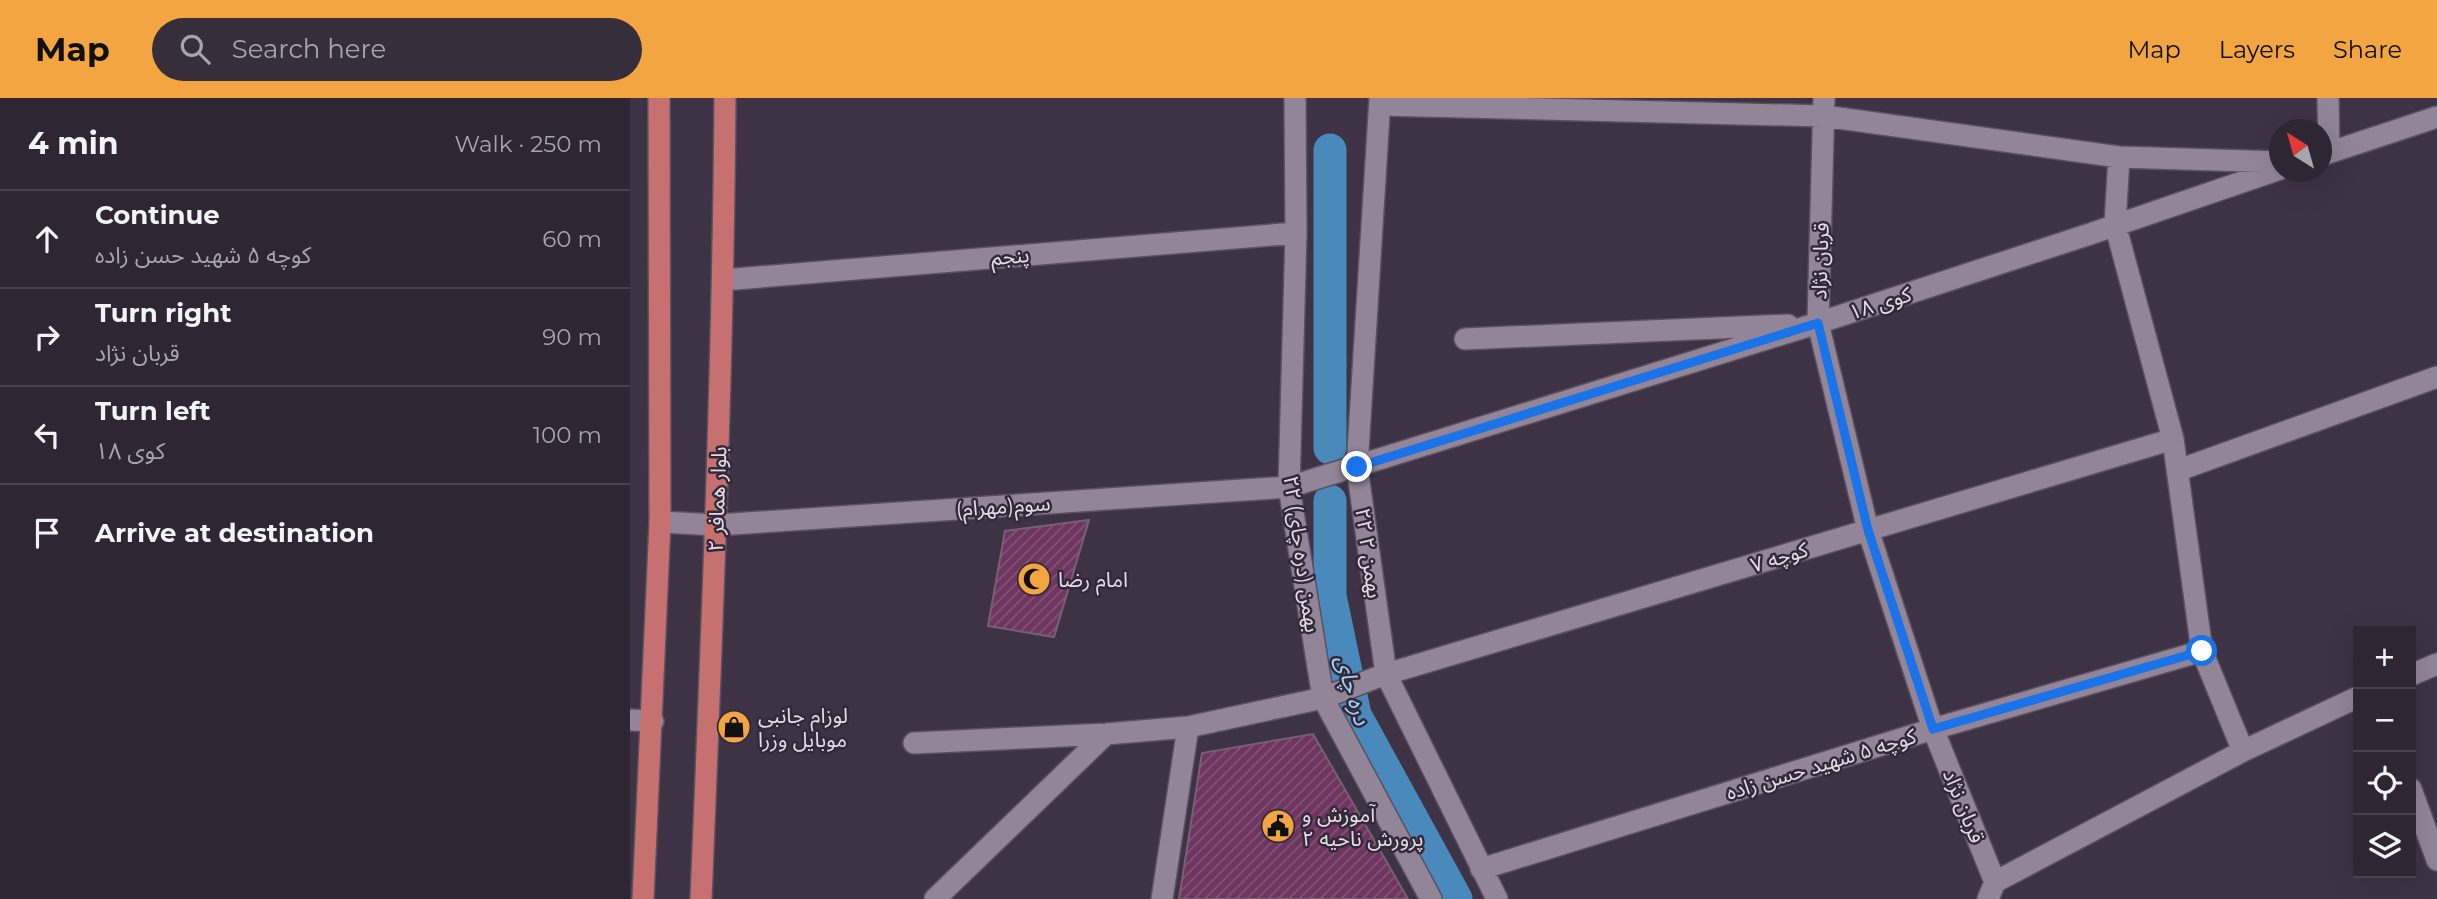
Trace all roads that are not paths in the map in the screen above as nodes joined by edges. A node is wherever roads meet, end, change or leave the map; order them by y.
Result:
1 (659, 98) edge
2 (725, 98) edge
3 (1295, 98) edge
4 (2328, 98) edge
5 (1381, 102) edge
6 (1824, 107) edge
7 (2437, 117) edge
8 (2327, 119) edge
9 (2332, 152) edge
10 (2119, 157) junction
11 (2269, 162) edge
12 (2269, 173) edge
13 (2115, 224) junction
14 (1296, 233) junction
15 (723, 280) junction
16 (1818, 323) junction
17 (1465, 339) dead end
18 (2437, 377) edge
19 (2173, 439) junction
20 (1357, 467) junction
21 (2179, 470) junction
22 (1289, 487) junction
23 (660, 522) junction
24 (717, 524) junction
25 (1868, 530) junction
26 (2202, 651) junction
27 (2437, 664) edge
28 (2416, 673) edge
29 (1384, 674) junction
30 (1323, 698) junction
31 (2353, 699) edge
32 (630, 720) edge
33 (653, 721) junction
34 (1188, 727) junction
35 (1933, 729) junction
36 (1106, 734) junction
37 (914, 743) dead end
38 (2244, 751) junction
39 (2416, 803) edge
40 (2437, 860) edge
41 (1481, 869) junction
42 (1991, 890) edge
43 (643, 899) edge
44 (701, 899) edge
45 (935, 899) edge
46 (1161, 899) edge
47 (1431, 899) edge
48 (1497, 899) edge

1 - 23 main road
2 - 15 main road, بلوار همافر ۲
3 - 14 street, ۲۲ بهمن (دره چای)
4 - 8 street
5 - 6 street
5 - 20 street, ۲۲ بهمن ۲
6 - 10 street
6 - 16 street, قربان نژاد
7 - 9 street
10 - 11 street
10 - 13 street
12 - 13 street, کوی ۱۸
13 - 16 street, کوی ۱۸
13 - 19 street
14 - 15 street, پنجم
14 - 22 street, ۲۲ بهمن (دره چای)
15 - 24 main road, بلوار همافر ۲
16 - 17 street
16 - 20 street, کوی ۱۸
16 - 25 street, قربان نژاد
18 - 21 street
19 - 21 street
19 - 25 street, کوچه ۷
20 - 22 street, سوم(مهرام)
20 - 29 street, ۲۲ بهمن ۲
21 - 26 street
22 - 24 street, سوم(مهرام)
22 - 30 street, ۲۲ بهمن (دره چای)
23 - 24 street, سوم(مهرام)
23 - 33 main road
24 - 44 main road, بلوار همافر ۲
25 - 29 street, کوچه ۷
25 - 35 street, قربان نژاد
26 - 35 street, کوچه ۵ شهید حسن زاده
26 - 38 street
27 - 28 street
29 - 30 street, کوچه ۷
29 - 41 street, ۲۲ بهمن ۲
30 - 34 street, کوچه ۷
30 - 47 street, ۲۲ بهمن (دره چای)
31 - 38 street
32 - 33 street
33 - 43 main road
34 - 36 street, کوچه ۷
34 - 46 street
35 - 41 street, کوچه ۵ شهید حسن زاده
35 - 42 street, قربان نژاد
36 - 37 street, کوچه ۷
36 - 45 street
38 - 42 street
39 - 40 street
41 - 48 street, ۲۲ بهمن ۲

